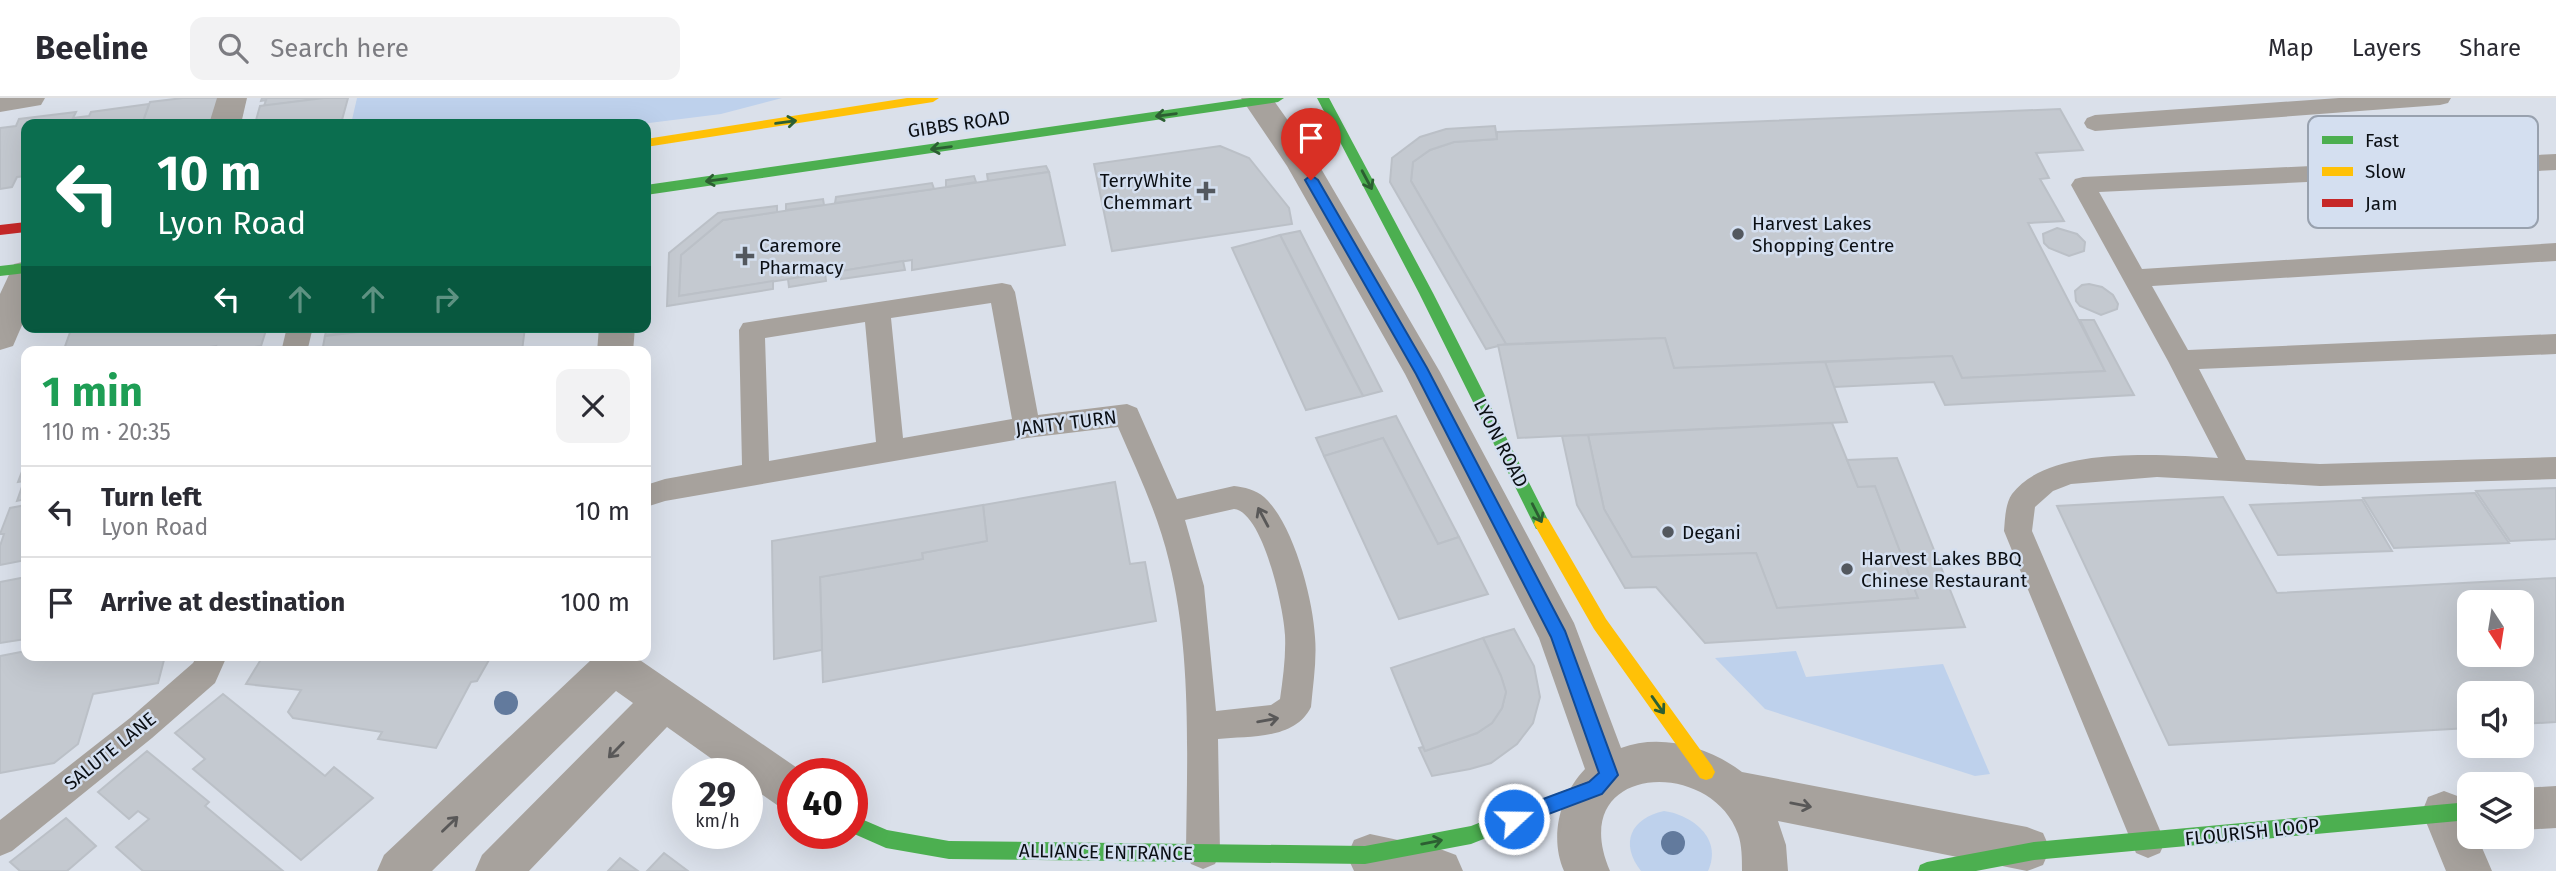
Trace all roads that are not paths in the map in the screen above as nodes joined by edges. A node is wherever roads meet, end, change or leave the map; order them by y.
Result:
1 (30, 98) edge
2 (232, 98) edge
3 (933, 98) edge
4 (1323, 98) edge
5 (2440, 98) edge
6 (1264, 99) edge
7 (0, 102) edge
8 (226, 119) edge
9 (2095, 123) dead end
10 (651, 142) edge
11 (2556, 162) edge
12 (2538, 163) edge
13 (2308, 174) edge
14 (651, 189) edge
15 (21, 228) edge
16 (0, 230) edge
17 (2556, 252) edge
18 (0, 271) edge
19 (21, 271) edge
20 (2135, 278) junction
21 (21, 284) edge
22 (877, 311) junction
23 (0, 337) edge
24 (2556, 344) edge
25 (2180, 360) junction
26 (1027, 427) junction
27 (891, 452) junction
28 (2556, 468) edge
29 (2237, 469) junction
30 (756, 474) junction
31 (651, 495) edge
32 (1168, 513) junction
33 (210, 661) edge
34 (613, 661) edge
35 (664, 701) junction
36 (1200, 727) junction
37 (777, 779) edge
38 (1602, 782) junction
39 (1720, 782) junction
40 (2556, 807) edge
41 (2534, 808) edge
42 (2456, 812) edge
43 (868, 831) edge
44 (0, 840) edge
45 (2148, 842) junction
46 (2034, 851) junction
47 (1203, 853) junction
48 (1365, 855) junction
49 (1251, 863) edge
50 (400, 871) edge
51 (498, 871) edge
52 (1440, 871) edge
53 (1587, 871) edge
54 (1765, 871) edge
55 (1927, 871) edge
56 (2469, 871) edge

1 - 7 street
2 - 8 street
10 -> 3 street, GIBBS ROAD
4 -> 39 street, LYON ROAD
5 - 9 lane
6 -> 14 street, GIBBS ROAD
6 - 38 street, LYON ROAD
11 - 12 lane
13 - 20 lane
15 - 16 street
17 - 20 lane
18 - 19 street
20 - 25 lane
21 - 23 street
22 - 26 lane
22 - 27 lane
22 - 30 lane
24 - 25 lane
25 - 29 lane
26 - 27 lane, JANTY TURN
26 - 32 lane, JANTY TURN
27 - 30 lane, JANTY TURN
28 - 29 lane
29 - 45 lane
30 - 31 lane, JANTY TURN
32 - 36 lane, JANTY TURN
36 -> 32 lane
33 - 44 lane, SALUTE LANE
34 - 35 street
50 -> 34 street
35 - 37 street
35 -> 51 street
36 - 47 lane, JANTY TURN
38 - 39 street, FLOURISH LOOP
48 -> 38 street, ALLIANCE ENTRANCE
38 - 53 street
39 -> 46 street, FLOURISH LOOP
39 - 54 street
40 - 41 street
42 - 45 street, FLOURISH LOOP
42 - 56 street
43 - 47 street, ALLIANCE ENTRANCE
45 - 46 street, FLOURISH LOOP
46 - 55 street, FLOURISH LOOP
47 - 49 street, ALLIANCE ENTRANCE
48 - 49 street, ALLIANCE ENTRANCE
48 - 52 street, ALLIANCE ENTRANCE

